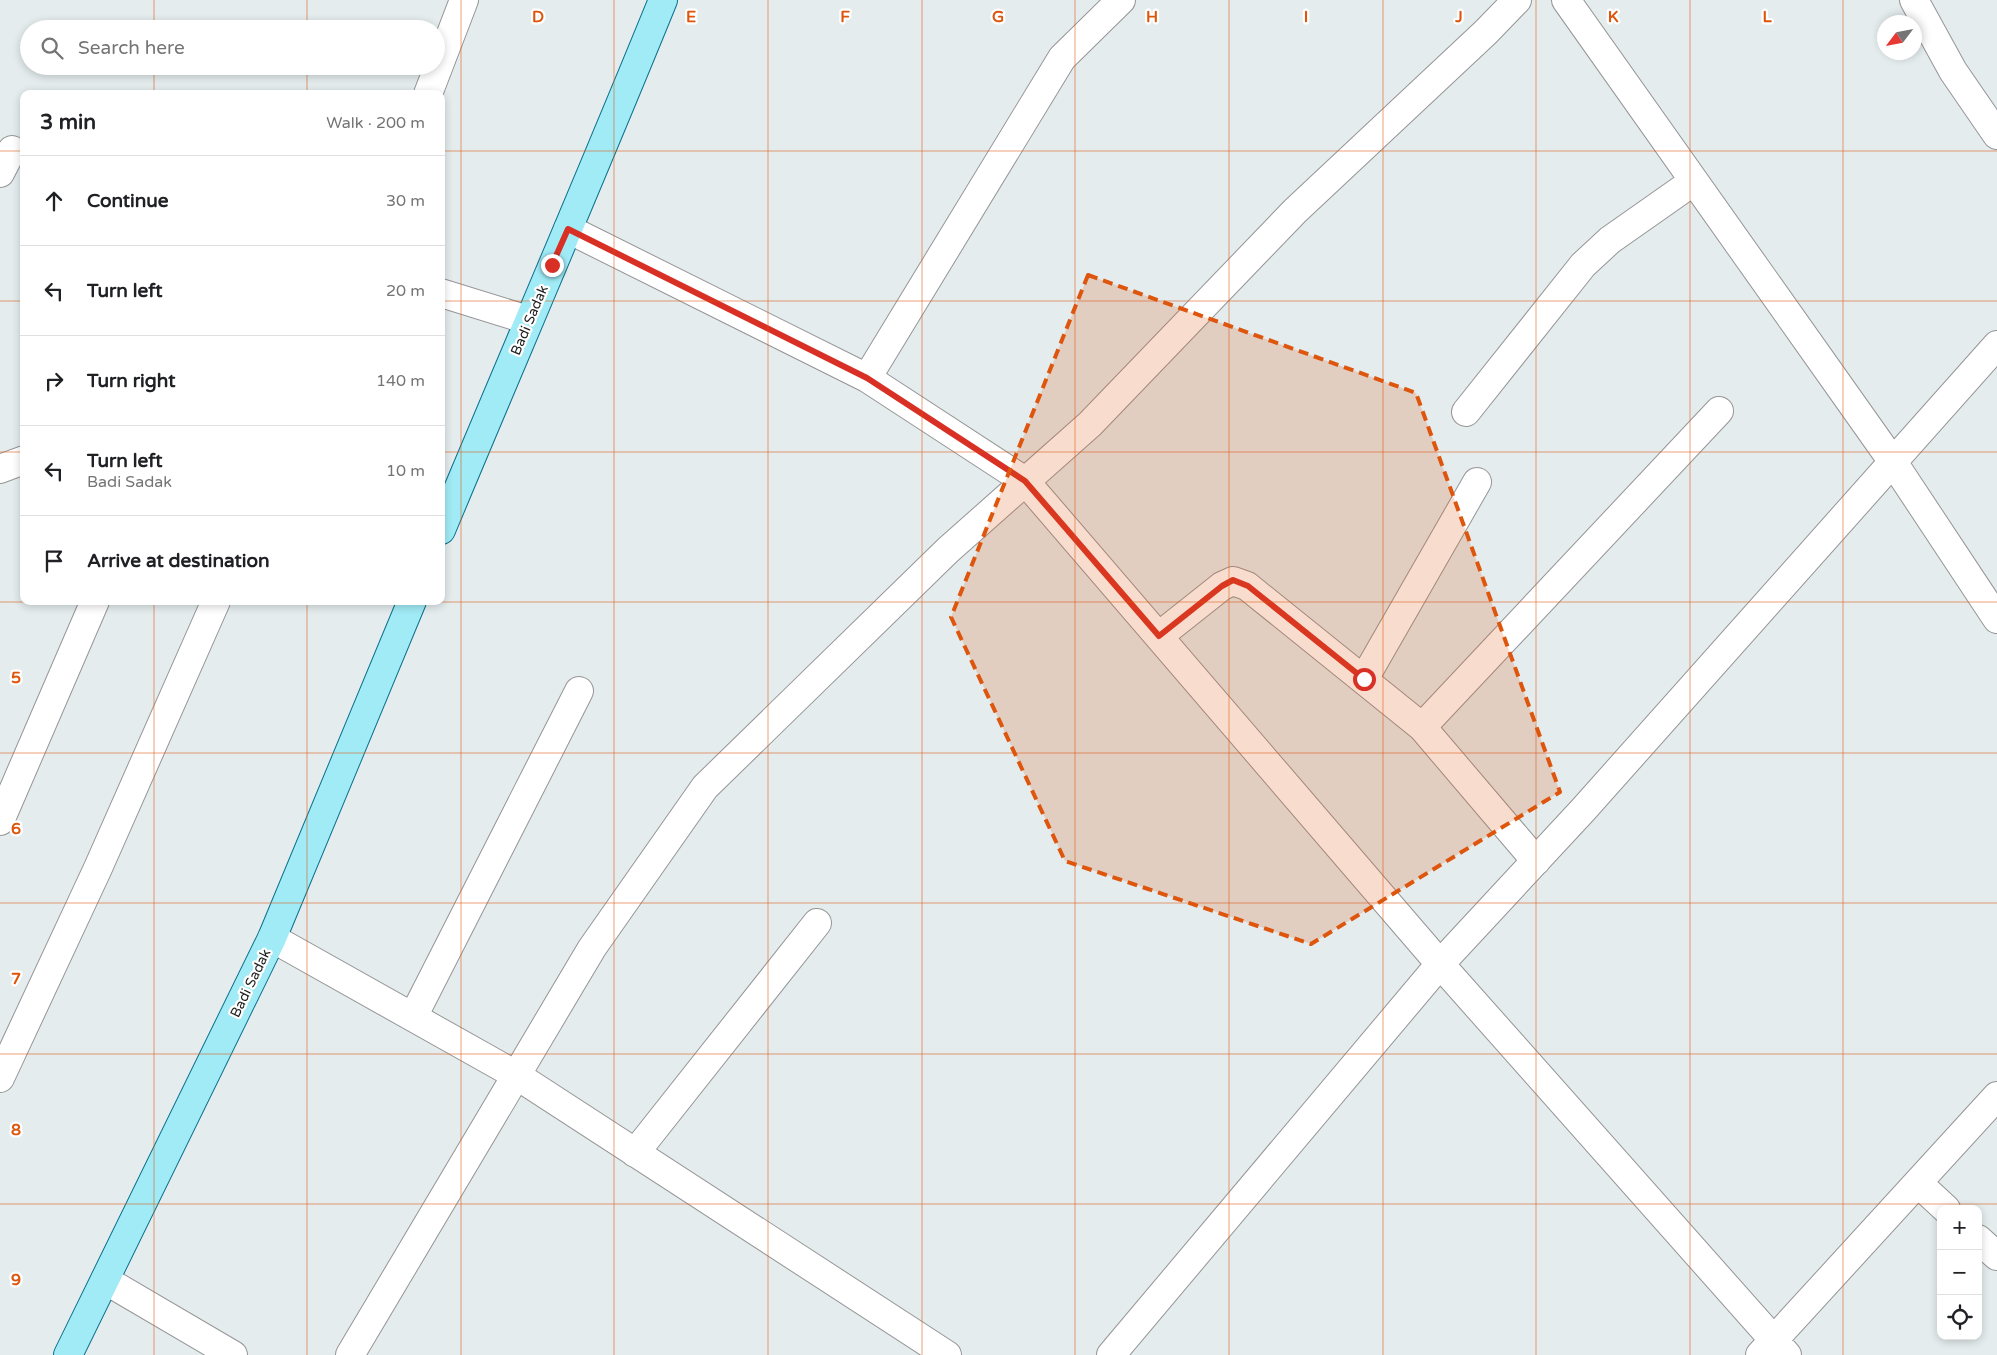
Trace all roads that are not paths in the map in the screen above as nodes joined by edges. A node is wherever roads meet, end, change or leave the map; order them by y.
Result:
1 (464, 0) edge
2 (664, 0) edge
3 (1121, 0) edge
4 (1517, 0) edge
5 (1566, 0) edge
6 (1914, 0) edge
7 (445, 50) edge
8 (435, 75) edge
9 (430, 90) edge
10 (1997, 134) edge
11 (1694, 181) junction
12 (568, 229) junction
13 (445, 295) edge
14 (528, 320) junction
15 (1997, 345) edge
16 (867, 378) junction
17 (1719, 410) dead end
18 (1466, 412) dead end
19 (20, 462) edge
20 (1893, 462) junction
21 (0, 469) edge
22 (1025, 481) junction
23 (1477, 482) dead end
24 (445, 520) edge
25 (93, 605) edge
26 (214, 605) edge
27 (410, 605) edge
28 (1997, 619) edge
29 (1159, 636) junction
30 (1364, 679) junction
31 (579, 691) dead end
32 (1422, 727) junction
33 (0, 821) edge
34 (1536, 861) junction
35 (817, 923) dead end
36 (272, 938) junction
37 (1440, 964) junction
38 (412, 1017) junction
39 (516, 1075) junction
40 (0, 1078) edge
41 (1997, 1096) edge
42 (634, 1153) junction
43 (1918, 1183) junction
44 (1942, 1205) edge
45 (1982, 1243) edge
46 (1997, 1256) edge
47 (105, 1280) junction
48 (1773, 1350) edge
49 (68, 1355) edge
50 (233, 1355) edge
51 (350, 1355) edge
52 (947, 1355) edge
53 (1111, 1355) edge

1 - 7 street
2 - 12 main road, Badi Sadak
3 - 16 street
4 - 22 street
5 - 11 street
6 - 10 street
8 - 9 street
11 - 18 street
11 - 20 street
12 - 14 main road, Badi Sadak
12 - 16 street
13 - 14 street
14 - 24 main road, Badi Sadak
15 - 20 street
16 - 22 street
17 - 32 street
19 - 21 street
20 - 28 street
20 - 34 street
22 - 29 street
22 - 39 street
23 - 30 street
25 - 33 street
26 - 40 street
27 - 36 main road, Badi Sadak
29 - 30 street
29 - 37 street
30 - 32 street
31 - 38 street
32 - 34 street
34 - 37 street
35 - 42 street
36 - 38 street
36 - 47 main road, Badi Sadak
37 - 48 street
37 - 53 street
38 - 39 street
39 - 42 street
39 - 51 street
41 - 43 street
42 - 52 street
43 - 44 street
43 - 48 street
45 - 46 street
47 - 49 main road, Badi Sadak
47 - 50 street

